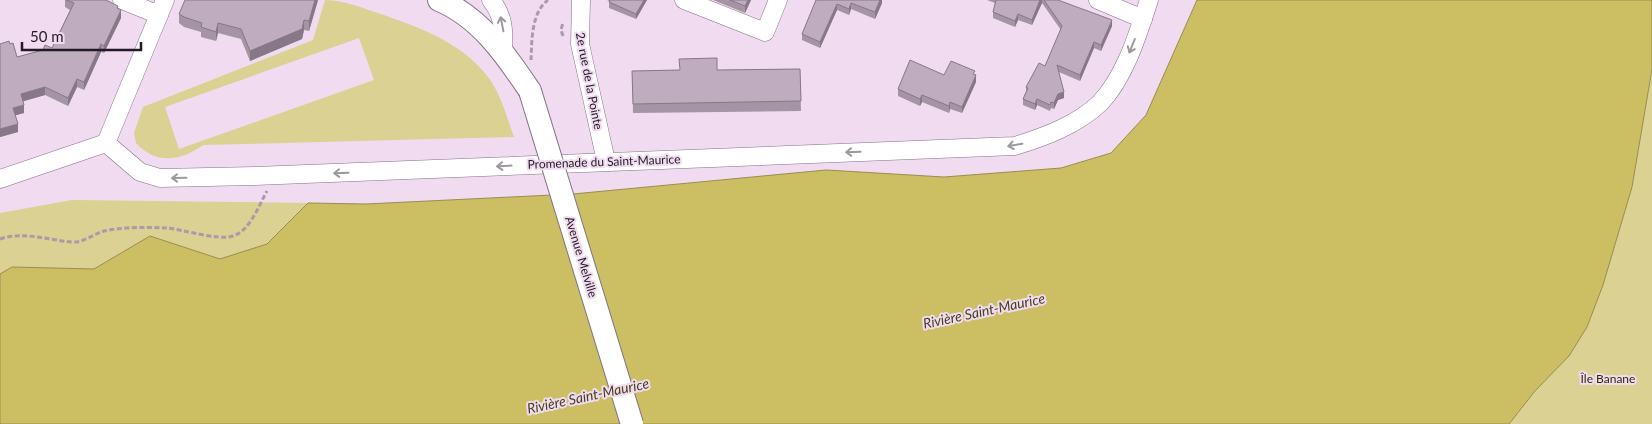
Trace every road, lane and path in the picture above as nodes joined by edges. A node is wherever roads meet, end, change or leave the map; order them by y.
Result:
1 (122, 0) edge
2 (439, 0) edge
3 (491, 0) edge
4 (548, 0) edge
5 (581, 0) edge
6 (684, 0) edge
7 (778, 0) edge
8 (1098, 0) edge
9 (1149, 0) edge
10 (162, 8) edge
11 (1143, 19) junction
12 (503, 51) junction
13 (530, 91) junction
14 (106, 143) junction
15 (606, 161) junction
16 (276, 176) junction
17 (0, 180) edge
18 (0, 239) edge
19 (632, 424) edge

1 - 10 street
2 - 12 main road, Avenue Melville
12 -> 3 street
4 - 13 path
5 - 15 street, 2e rue de la Pointe
6 - 7 street
8 - 11 street
9 - 11 street, Promenade du Saint-Maurice
10 - 14 street
11 -> 15 street, Promenade du Saint-Maurice
12 - 13 main road, Avenue Melville
13 - 19 main road, Avenue Melville, bridge
16 -> 14 street, Promenade du Saint-Maurice
14 - 17 street
15 -> 16 street, Promenade du Saint-Maurice
16 - 18 path

